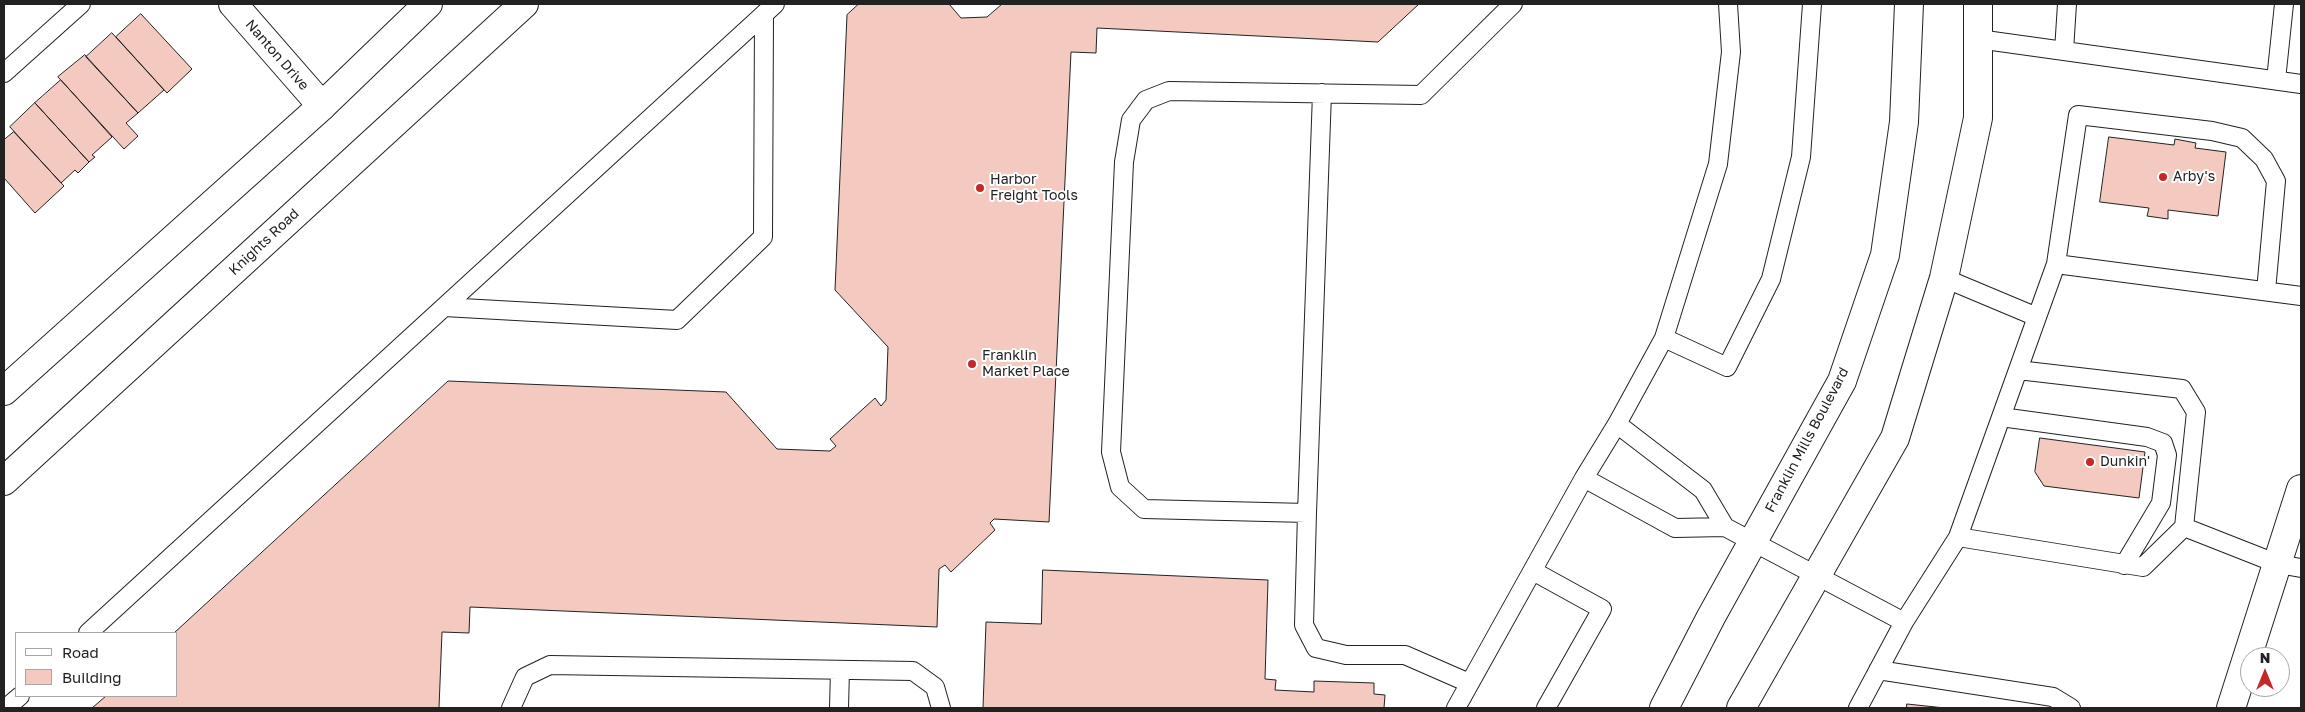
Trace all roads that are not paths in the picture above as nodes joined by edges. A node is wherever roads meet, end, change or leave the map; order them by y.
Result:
1 (81, 4) edge
2 (233, 4) edge
3 (428, 4) edge
4 (524, 4) edge
5 (1513, 4) edge
6 (1728, 4) edge
7 (1812, 4) edge
8 (1908, 4) edge
9 (1978, 4) edge
10 (2067, 4) edge
11 (2284, 4) edge
12 (769, 9) edge
13 (1978, 39) junction
14 (2064, 51) junction
15 (4, 73) edge
16 (2276, 80) junction
17 (2301, 84) edge
18 (1322, 93) junction
19 (322, 106) junction
20 (2056, 264) junction
21 (1944, 278) junction
22 (2266, 291) junction
23 (2301, 296) edge
24 (444, 306) junction
25 (2037, 317) junction
26 (1664, 338) junction
27 (2018, 370) junction
28 (4, 391) edge
29 (2001, 417) junction
30 (1617, 424) junction
31 (1584, 478) junction
32 (4, 481) edge
33 (2301, 489) edge
34 (1306, 513) junction
35 (1725, 527) junction
36 (2184, 527) junction
37 (1958, 536) junction
38 (1752, 543) junction
39 (2124, 565) junction
40 (2290, 566) edge
41 (1533, 571) junction
42 (1816, 576) junction
43 (1904, 622) junction
44 (89, 632) edge
45 (840, 670) junction
46 (1878, 670) junction
47 (1469, 683) junction
48 (19, 697) edge
49 (6, 708) edge
50 (510, 708) edge
51 (839, 708) edge
52 (941, 708) edge
53 (1456, 708) edge
54 (1546, 708) edge
55 (1664, 708) edge
56 (1741, 708) edge
57 (1858, 708) edge
58 (2071, 708) edge
59 (2231, 708) edge

1 - 15 lane
2 - 19 street, Nanton Drive
3 - 19 street
4 - 32 street, Knights Road
5 - 18 lane
6 - 26 lane
7 - 26 lane
8 - 38 street, Franklin Mills Boulevard
9 - 13 street
10 - 14 lane
11 - 16 lane
12 - 24 lane
12 - 24 lane
13 - 14 lane
13 - 21 street
14 - 16 lane
16 - 17 lane
18 - 34 lane
18 - 34 lane
19 - 28 street
20 - 22 lane
20 - 22 lane
20 - 25 lane
21 - 25 lane
21 - 42 street
22 - 23 lane
24 - 44 lane
25 - 27 lane
26 - 30 lane
27 - 29 lane
27 - 36 lane
29 - 37 lane
29 - 39 lane
30 - 31 lane
30 - 35 lane
31 - 35 lane
31 - 41 lane
33 - 40 street
34 - 47 lane
35 - 38 lane
36 - 39 lane
36 - 40 lane
37 - 39 lane
37 - 43 lane
38 - 42 lane
38 - 55 street, Franklin Mills Boulevard
40 - 59 street
41 - 47 lane
41 - 54 lane
42 - 43 lane
42 - 56 street
43 - 46 lane
45 - 50 lane
45 - 51 lane
45 - 52 lane
46 - 57 lane
46 - 58 lane
47 - 53 lane
48 - 49 lane

